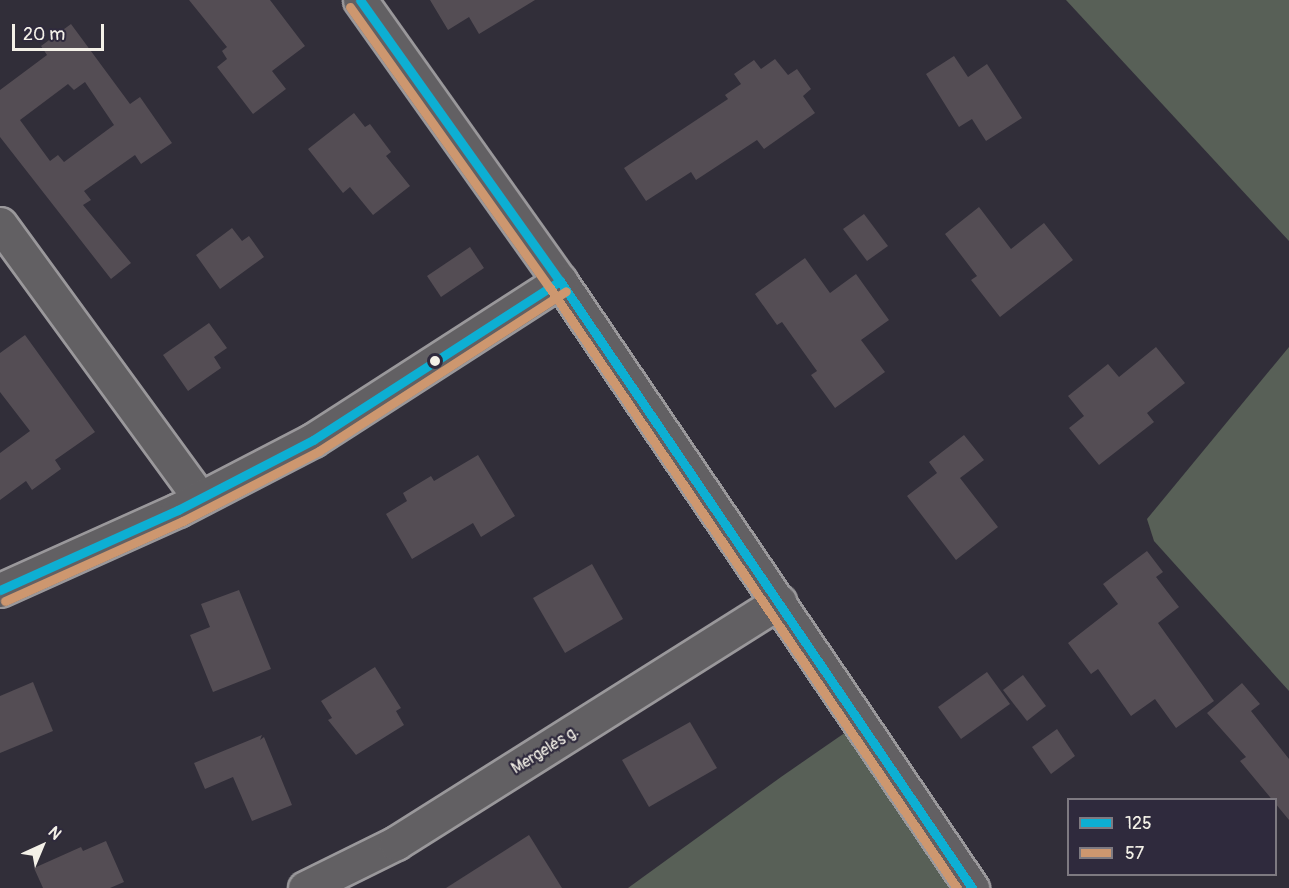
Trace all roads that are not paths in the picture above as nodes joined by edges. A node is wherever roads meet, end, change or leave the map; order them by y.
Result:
1 (360, 0) edge
2 (0, 224) edge
3 (560, 281) junction
4 (200, 498) junction
5 (0, 590) edge
6 (779, 602) junction
7 (305, 888) edge
8 (972, 888) edge

1 - 3 street
2 - 4 street
3 - 4 street
3 - 6 street
4 - 5 street
6 - 7 street, Mergelės g.
6 - 8 street

